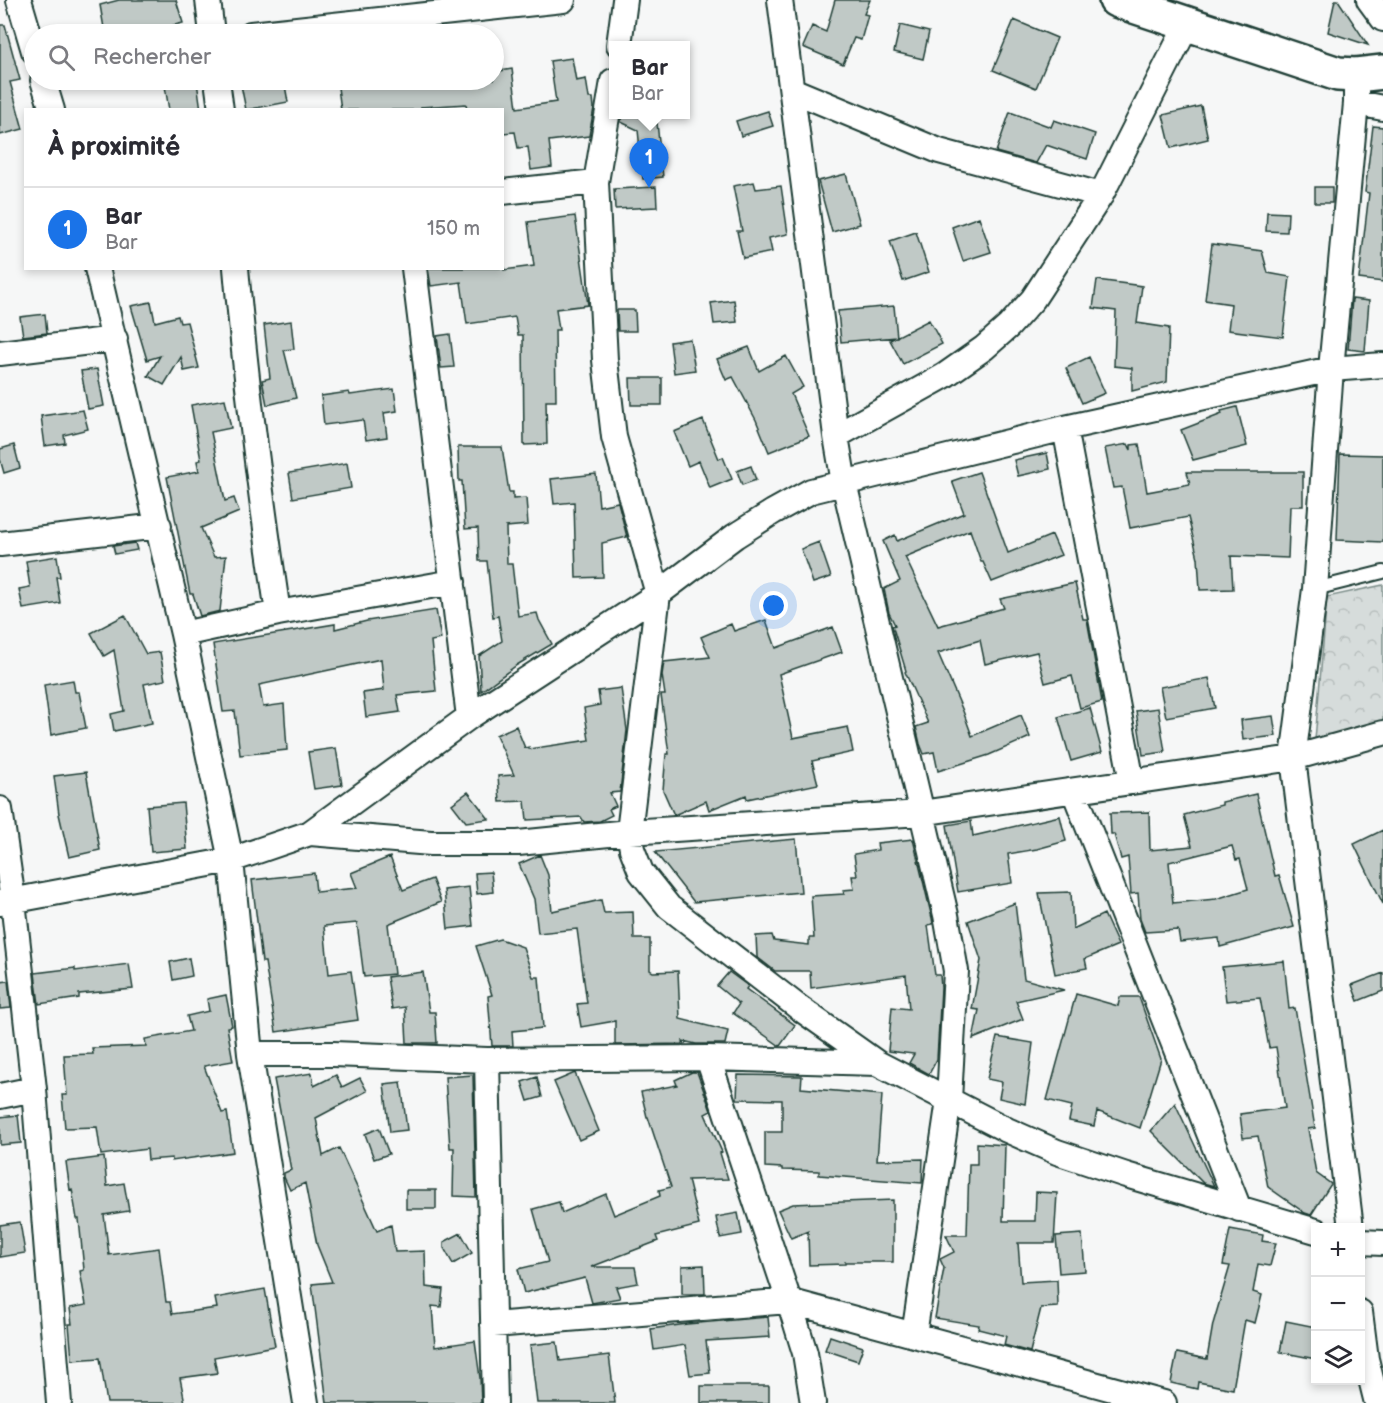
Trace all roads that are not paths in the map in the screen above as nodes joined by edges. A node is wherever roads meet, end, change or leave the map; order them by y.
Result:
1 (20, 0) edge
2 (208, 0) edge
3 (563, 0) edge
4 (625, 0) edge
5 (780, 0) edge
6 (1116, 0) edge
7 (1369, 0) edge
8 (1183, 11) edge
9 (1383, 19) edge
10 (27, 24) edge
11 (211, 24) edge
12 (342, 24) edge
13 (620, 41) edge
14 (1383, 55) edge
15 (1365, 83) edge
16 (46, 90) edge
17 (218, 90) edge
18 (792, 90) junction
19 (609, 105) edge
20 (51, 108) edge
21 (220, 108) edge
22 (1383, 108) edge
23 (596, 182) junction
24 (504, 192) edge
25 (1101, 195) junction
26 (98, 270) edge
27 (236, 270) edge
28 (414, 270) edge
29 (115, 339) junction
30 (0, 353) edge
31 (1383, 365) edge
32 (1331, 369) junction
33 (1065, 428) junction
34 (836, 436) junction
35 (844, 483) junction
36 (159, 526) junction
37 (0, 544) edge
38 (1383, 572) edge
39 (453, 582) junction
40 (1315, 589) junction
41 (658, 594) junction
42 (278, 613) junction
43 (183, 634) junction
44 (470, 717) junction
45 (1383, 733) edge
46 (1293, 758) junction
47 (1132, 782) junction
48 (1074, 791) junction
49 (0, 809) edge
50 (921, 813) junction
51 (629, 832) junction
52 (310, 833) junction
53 (231, 860) junction
54 (7, 902) edge
55 (250, 1054) junction
56 (708, 1058) junction
57 (487, 1060) junction
58 (878, 1063) junction
59 (34, 1089) junction
60 (0, 1096) edge
61 (949, 1100) junction
62 (1239, 1209) junction
63 (1351, 1223) edge
64 (1311, 1230) edge
65 (1365, 1242) edge
66 (1383, 1243) edge
67 (789, 1301) junction
68 (493, 1325) junction
69 (1362, 1331) edge
70 (914, 1335) junction
71 (59, 1403) edge
72 (306, 1403) edge
73 (495, 1403) edge
74 (813, 1403) edge
75 (1164, 1403) edge
76 (1377, 1403) edge

1 - 10 street
2 - 11 street
3 - 12 street
4 - 13 street
5 - 18 street
6 - 8 street
7 - 9 street
8 - 14 street
8 - 15 street
8 - 25 street
15 - 22 street
15 - 32 street
16 - 20 street
17 - 21 street
18 - 25 street
18 - 34 street
19 - 23 street
23 - 24 street
23 - 41 street
25 - 34 street
26 - 29 street
27 - 42 street
28 - 39 street
29 - 30 street
29 - 36 street
31 - 32 street
32 - 33 street
32 - 40 street
33 - 35 street
33 - 47 street
34 - 35 street
35 - 41 street
35 - 50 street
36 - 37 street
36 - 43 street
38 - 40 lane
39 - 42 street
39 - 44 street
40 - 46 street
41 - 44 street
41 - 51 street
42 - 43 street
43 - 53 street
44 - 52 street
45 - 46 street
46 - 47 street
46 - 63 street
47 - 48 street
48 - 50 street
48 - 62 street
49 - 54 street
50 - 51 street
50 - 61 street
51 - 52 street
51 - 58 street
52 - 53 street
53 - 54 street
53 - 55 street
54 - 59 street
55 - 57 street
55 - 72 street
56 - 57 street
56 - 58 street
56 - 67 street
57 - 68 street
58 - 61 street
59 - 60 street
59 - 71 street
61 - 62 street
61 - 70 street
62 - 64 street
65 - 66 street
67 - 68 street
67 - 70 street
67 - 74 street
68 - 73 street
69 - 76 street
70 - 75 street

